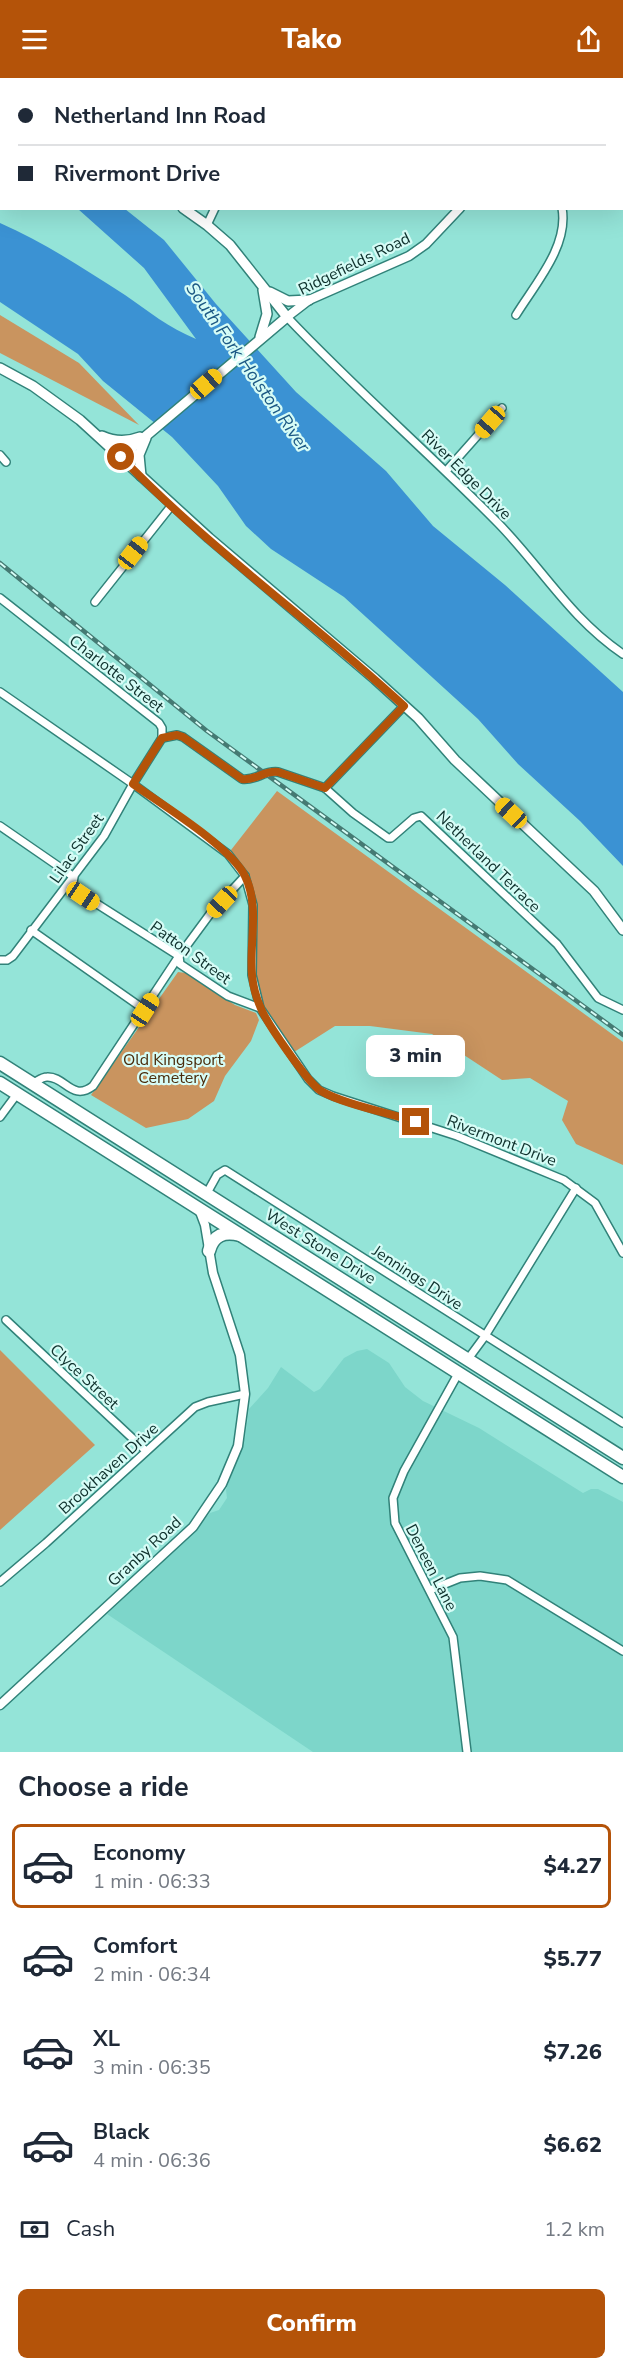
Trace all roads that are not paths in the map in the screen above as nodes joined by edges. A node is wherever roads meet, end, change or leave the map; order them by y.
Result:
1 (186, 210) edge
2 (214, 210) edge
3 (458, 210) edge
4 (562, 210) edge
5 (207, 225) junction
6 (260, 282) junction
7 (309, 300) junction
8 (516, 315) dead end
9 (287, 317) junction
10 (260, 337) junction
11 (0, 368) edge
12 (502, 408) dead end
13 (94, 432) junction
14 (142, 439) junction
15 (0, 455) edge
16 (121, 457) junction
17 (6, 462) dead end
18 (447, 470) junction
19 (141, 477) junction
20 (172, 505) junction
21 (0, 598) edge
22 (95, 602) dead end
23 (623, 654) edge
24 (0, 692) edge
25 (404, 706) junction
26 (162, 738) junction
27 (133, 784) junction
28 (325, 788) junction
29 (0, 826) edge
30 (245, 876) junction
31 (74, 877) junction
32 (31, 930) junction
33 (623, 930) edge
34 (179, 956) junction
35 (0, 960) edge
36 (260, 1008) junction
37 (145, 1010) junction
38 (623, 1010) edge
39 (0, 1063) edge
40 (0, 1083) edge
41 (33, 1083) junction
42 (17, 1094) junction
43 (0, 1117) edge
44 (576, 1188) junction
45 (207, 1193) junction
46 (199, 1209) junction
47 (244, 1236) junction
48 (208, 1251) junction
49 (623, 1253) edge
50 (6, 1320) dead end
51 (485, 1336) junction
52 (468, 1359) junction
53 (459, 1372) junction
54 (245, 1394) junction
55 (623, 1423) edge
56 (146, 1452) junction
57 (623, 1458) edge
58 (623, 1477) edge
59 (0, 1582) edge
60 (430, 1590) junction
61 (623, 1651) edge
62 (0, 1705) edge
63 (467, 1752) edge

1 - 5 main road
2 - 5 street
3 - 7 street, Ridgefields Road
4 - 8 street
5 - 6 main road
6 - 7 main road
6 - 9 main road
6 - 10 main road
7 - 9 street, Ridgefields Road
9 - 10 main road, Ridgefields Road
9 - 18 street, River Edge Drive
10 - 14 main road, Ridgefields Road
11 - 13 main road
12 - 18 street
13 - 14 main road
13 - 16 main road
14 - 16 main road, Ridgefields Road
14 - 19 main road
15 - 17 street
16 - 19 main road
18 - 23 street, River Edge Drive
19 - 20 main road
20 - 22 street
20 - 25 main road
21 - 26 street, Charlotte Street
24 - 27 street
25 - 28 street
25 - 33 main road
26 - 27 street, Lilac Street
26 - 28 street, Charlotte Street
27 - 30 street
27 - 31 street, Lilac Street
28 - 38 street, Netherland Terrace
29 - 31 street, Patton Street
30 - 34 street
30 - 36 street
31 - 32 street, Lilac Street
31 - 34 street, Patton Street
32 - 35 street, Lilac Street
32 - 37 street
34 - 36 street, Patton Street
34 - 37 street
36 - 44 street, Rivermont Drive
37 - 41 street
39 - 41 highway, West Stone Drive
40 - 42 highway, West Stone Drive
41 - 42 highway
41 - 45 highway, West Stone Drive
42 - 43 street
42 - 46 highway, West Stone Drive
44 - 49 street, Rivermont Drive
44 - 51 street
45 - 46 highway
45 - 51 street, Jennings Drive
45 - 52 highway, West Stone Drive
46 - 47 highway, West Stone Drive
46 - 48 street, Granby Road
47 - 48 highway
47 - 53 highway, West Stone Drive
48 - 54 street, Granby Road
50 - 56 street, Clyce Street
51 - 52 street
51 - 55 street, Jennings Drive
52 - 53 highway
52 - 57 highway, West Stone Drive
53 - 58 highway, West Stone Drive
53 - 60 street, Deneen Lane
54 - 56 street, Brookhaven Drive
54 - 62 street, Granby Road
56 - 59 street, Brookhaven Drive
60 - 61 street
60 - 63 street, Deneen Lane

